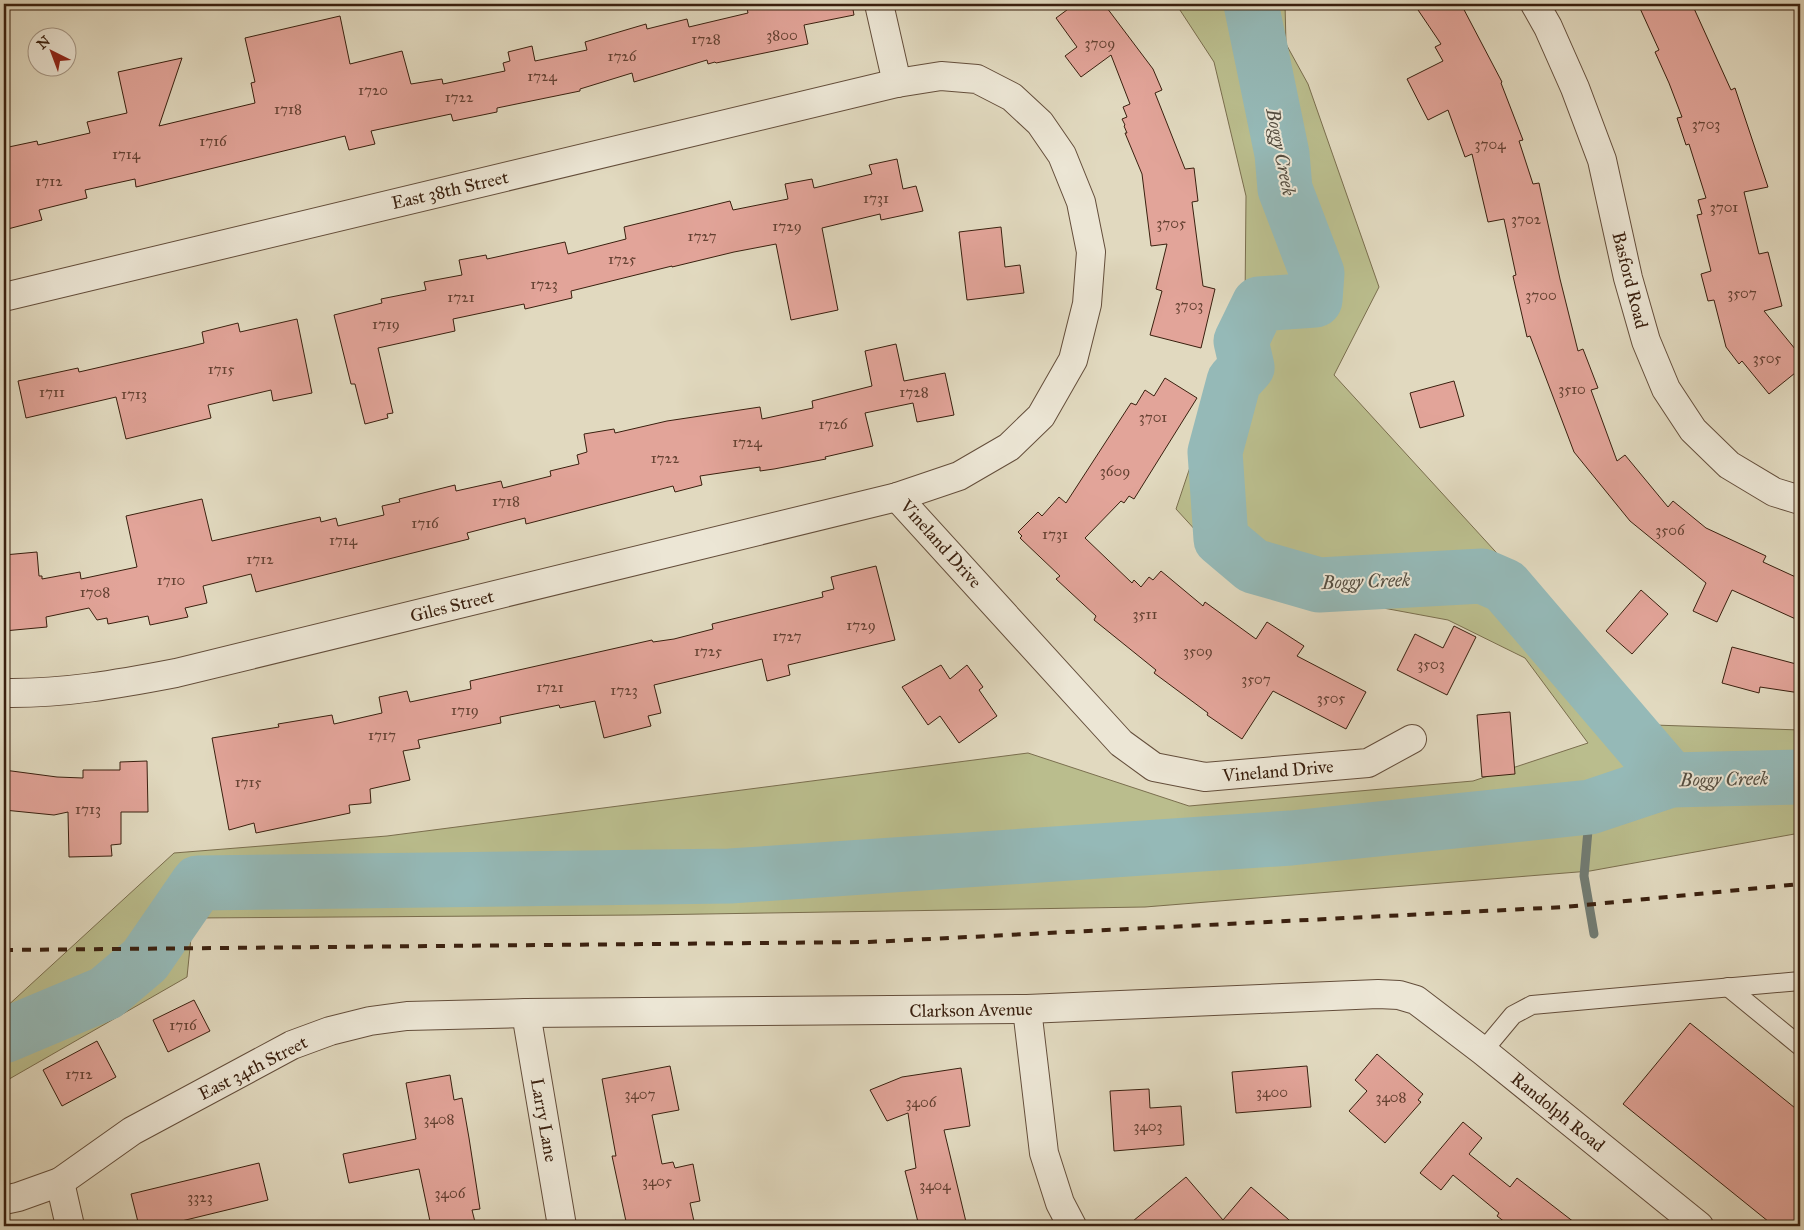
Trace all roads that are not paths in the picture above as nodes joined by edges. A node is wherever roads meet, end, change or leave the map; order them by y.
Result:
1 (879, 4) edge
2 (1535, 4) edge
3 (896, 83) junction
4 (4, 297) edge
5 (897, 497) junction
6 (1800, 500) edge
7 (4, 693) edge
8 (1412, 739) dead end
9 (1800, 981) edge
10 (1728, 987) junction
11 (1416, 1000) joint
12 (1027, 1009) junction
13 (526, 1013) junction
14 (1800, 1046) edge
15 (1484, 1051) junction
16 (60, 1182) junction
17 (4, 1200) edge
18 (70, 1226) edge
19 (562, 1226) edge
20 (1072, 1226) edge
21 (1699, 1226) edge

1 - 3 street
2 - 6 street, Basford Road
3 - 4 street, East 38th Street
3 - 5 street, Vineland Drive
5 - 7 street, Giles Street
5 - 8 street, Vineland Drive
9 - 10 lane
10 - 14 lane
10 - 15 lane
11 - 12 street, Clarkson Avenue
11 - 15 street, Randolph Road
12 - 13 street, Clarkson Avenue
12 - 20 street
13 - 16 street, East 34th Street
13 - 19 street, Larry Lane
15 - 21 street, Randolph Road
16 - 17 street, East 34th Street
16 - 18 street

